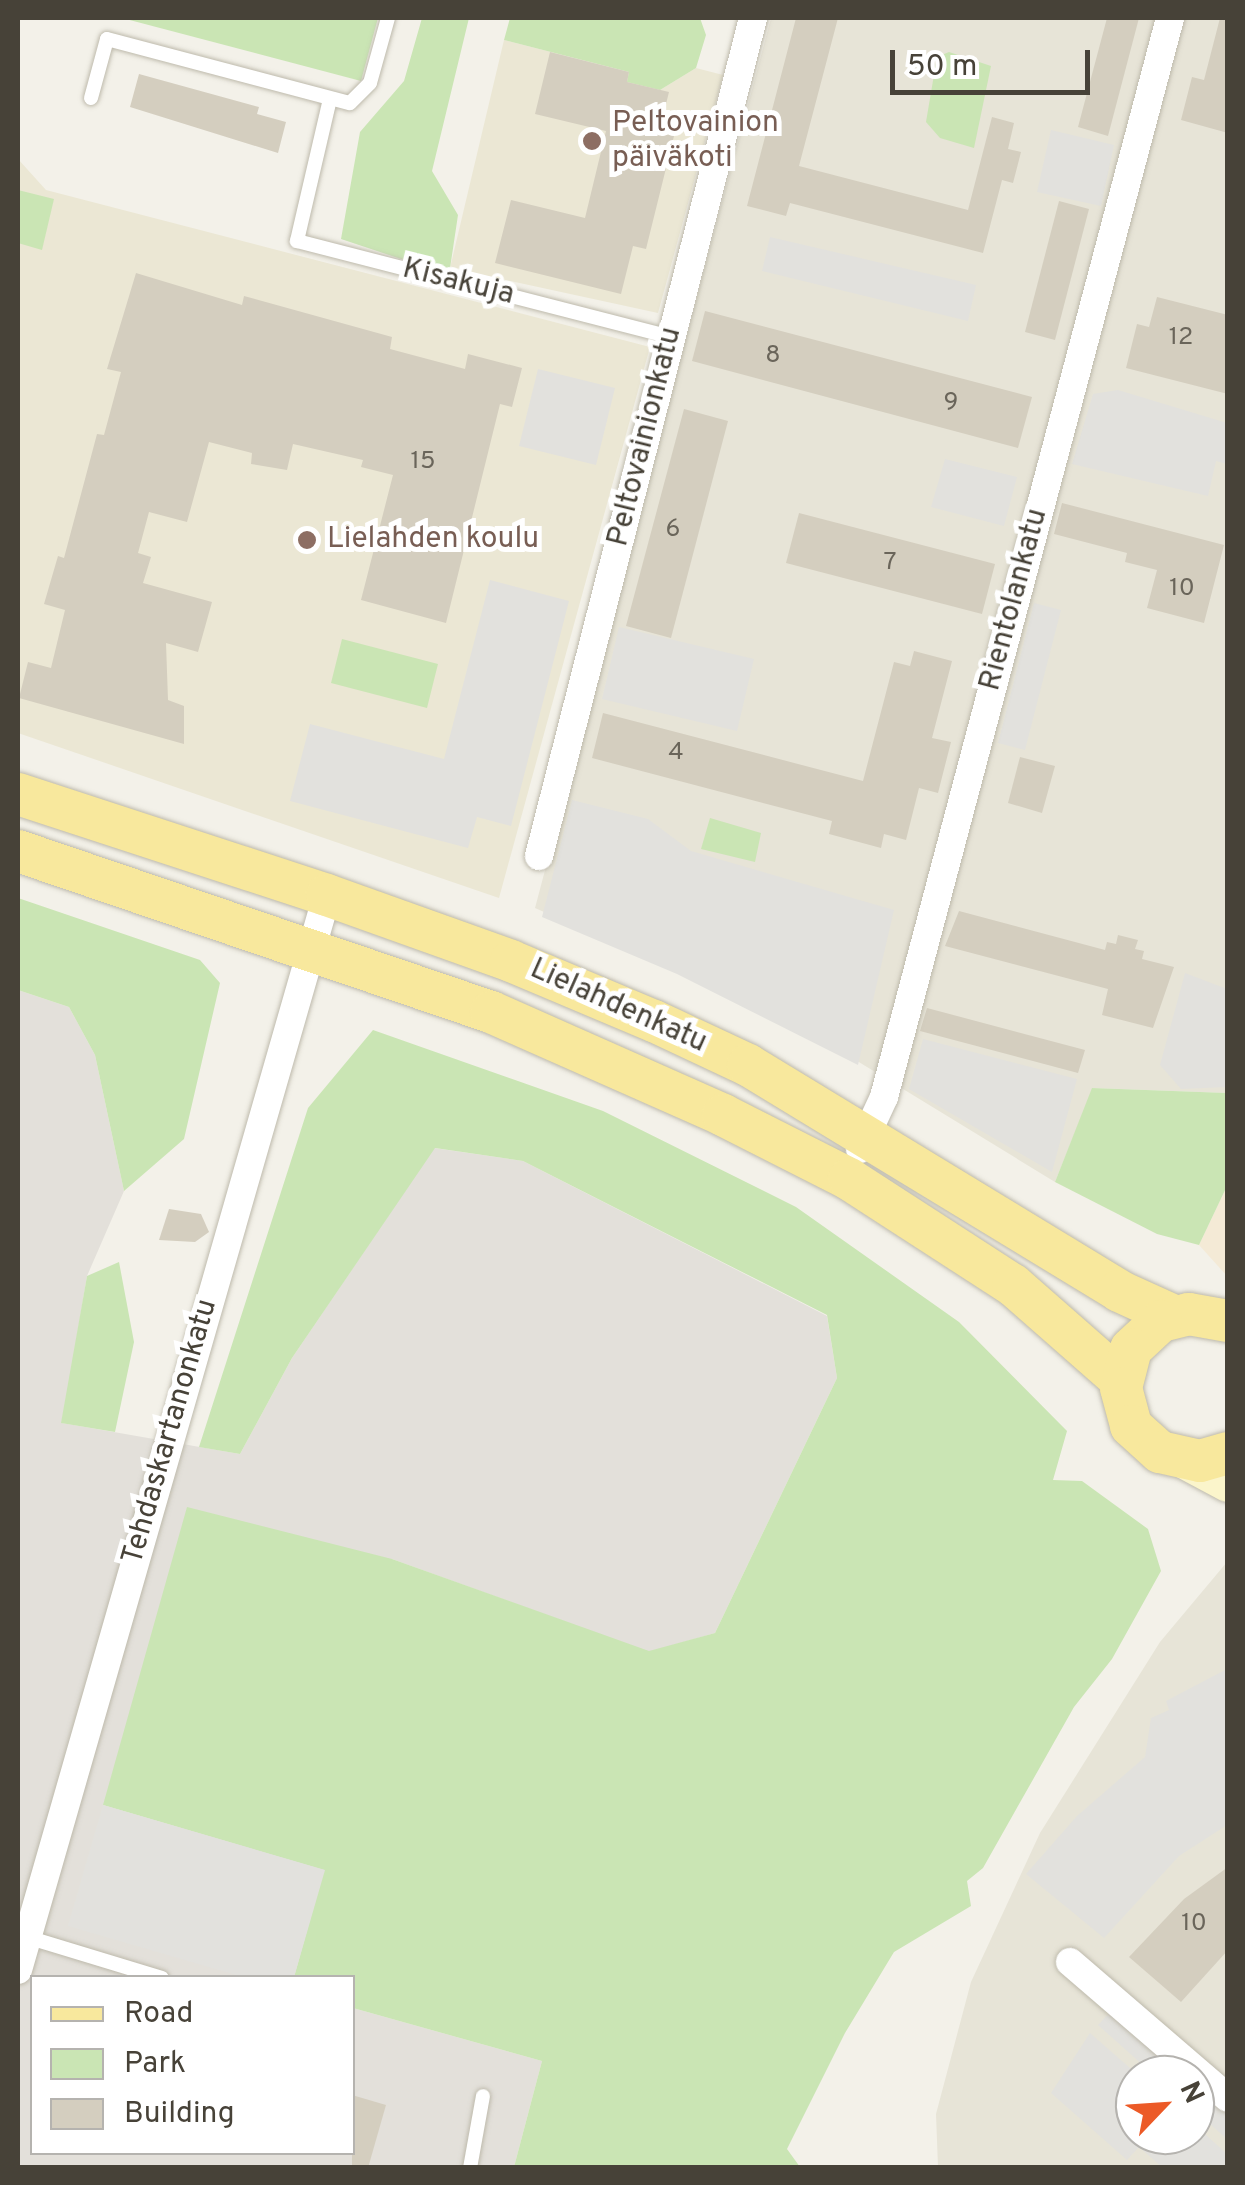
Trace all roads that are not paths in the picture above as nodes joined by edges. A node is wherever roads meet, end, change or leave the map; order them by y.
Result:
1 (388, 18) edge
2 (753, 18) edge
3 (1170, 18) edge
4 (91, 98) dead end
5 (330, 99) junction
6 (672, 337) junction
7 (18, 794) edge
8 (18, 851) edge
9 (539, 856) dead end
10 (327, 895) junction
11 (308, 947) junction
12 (866, 1133) junction
13 (849, 1179) junction
14 (1174, 1316) junction
15 (1224, 1318) edge
16 (1121, 1380) junction
17 (1228, 1453) edge
18 (1185, 1460) junction
19 (1228, 1483) edge
20 (27, 1936) junction
21 (1070, 1962) dead end
22 (18, 1970) edge
23 (152, 1975) edge
24 (482, 2096) dead end
25 (1228, 2098) edge
26 (470, 2168) edge

1 - 5 lane
2 - 6 street, Peltovainionkatu
3 - 12 street, Rientolankatu
4 - 5 lane
5 - 6 lane, Kisakuja
6 - 9 street, Peltovainionkatu
7 - 10 main road, Lielahdenkatu
8 - 11 main road, Lielahdenkatu
10 - 11 street, Tehdaskartanonkatu
10 - 12 main road, Lielahdenkatu
11 - 13 main road, Lielahdenkatu
11 - 20 street, Tehdaskartanonkatu
12 - 13 street, Rientolankatu
12 - 14 main road, Lielahdenkatu
13 - 16 main road, Lielahdenkatu
14 - 15 main road
14 - 16 main road
16 - 18 main road
17 - 18 main road
18 - 19 main road
20 - 22 street, Tehdaskartanonkatu
20 - 23 lane
21 - 25 street
24 - 26 lane

